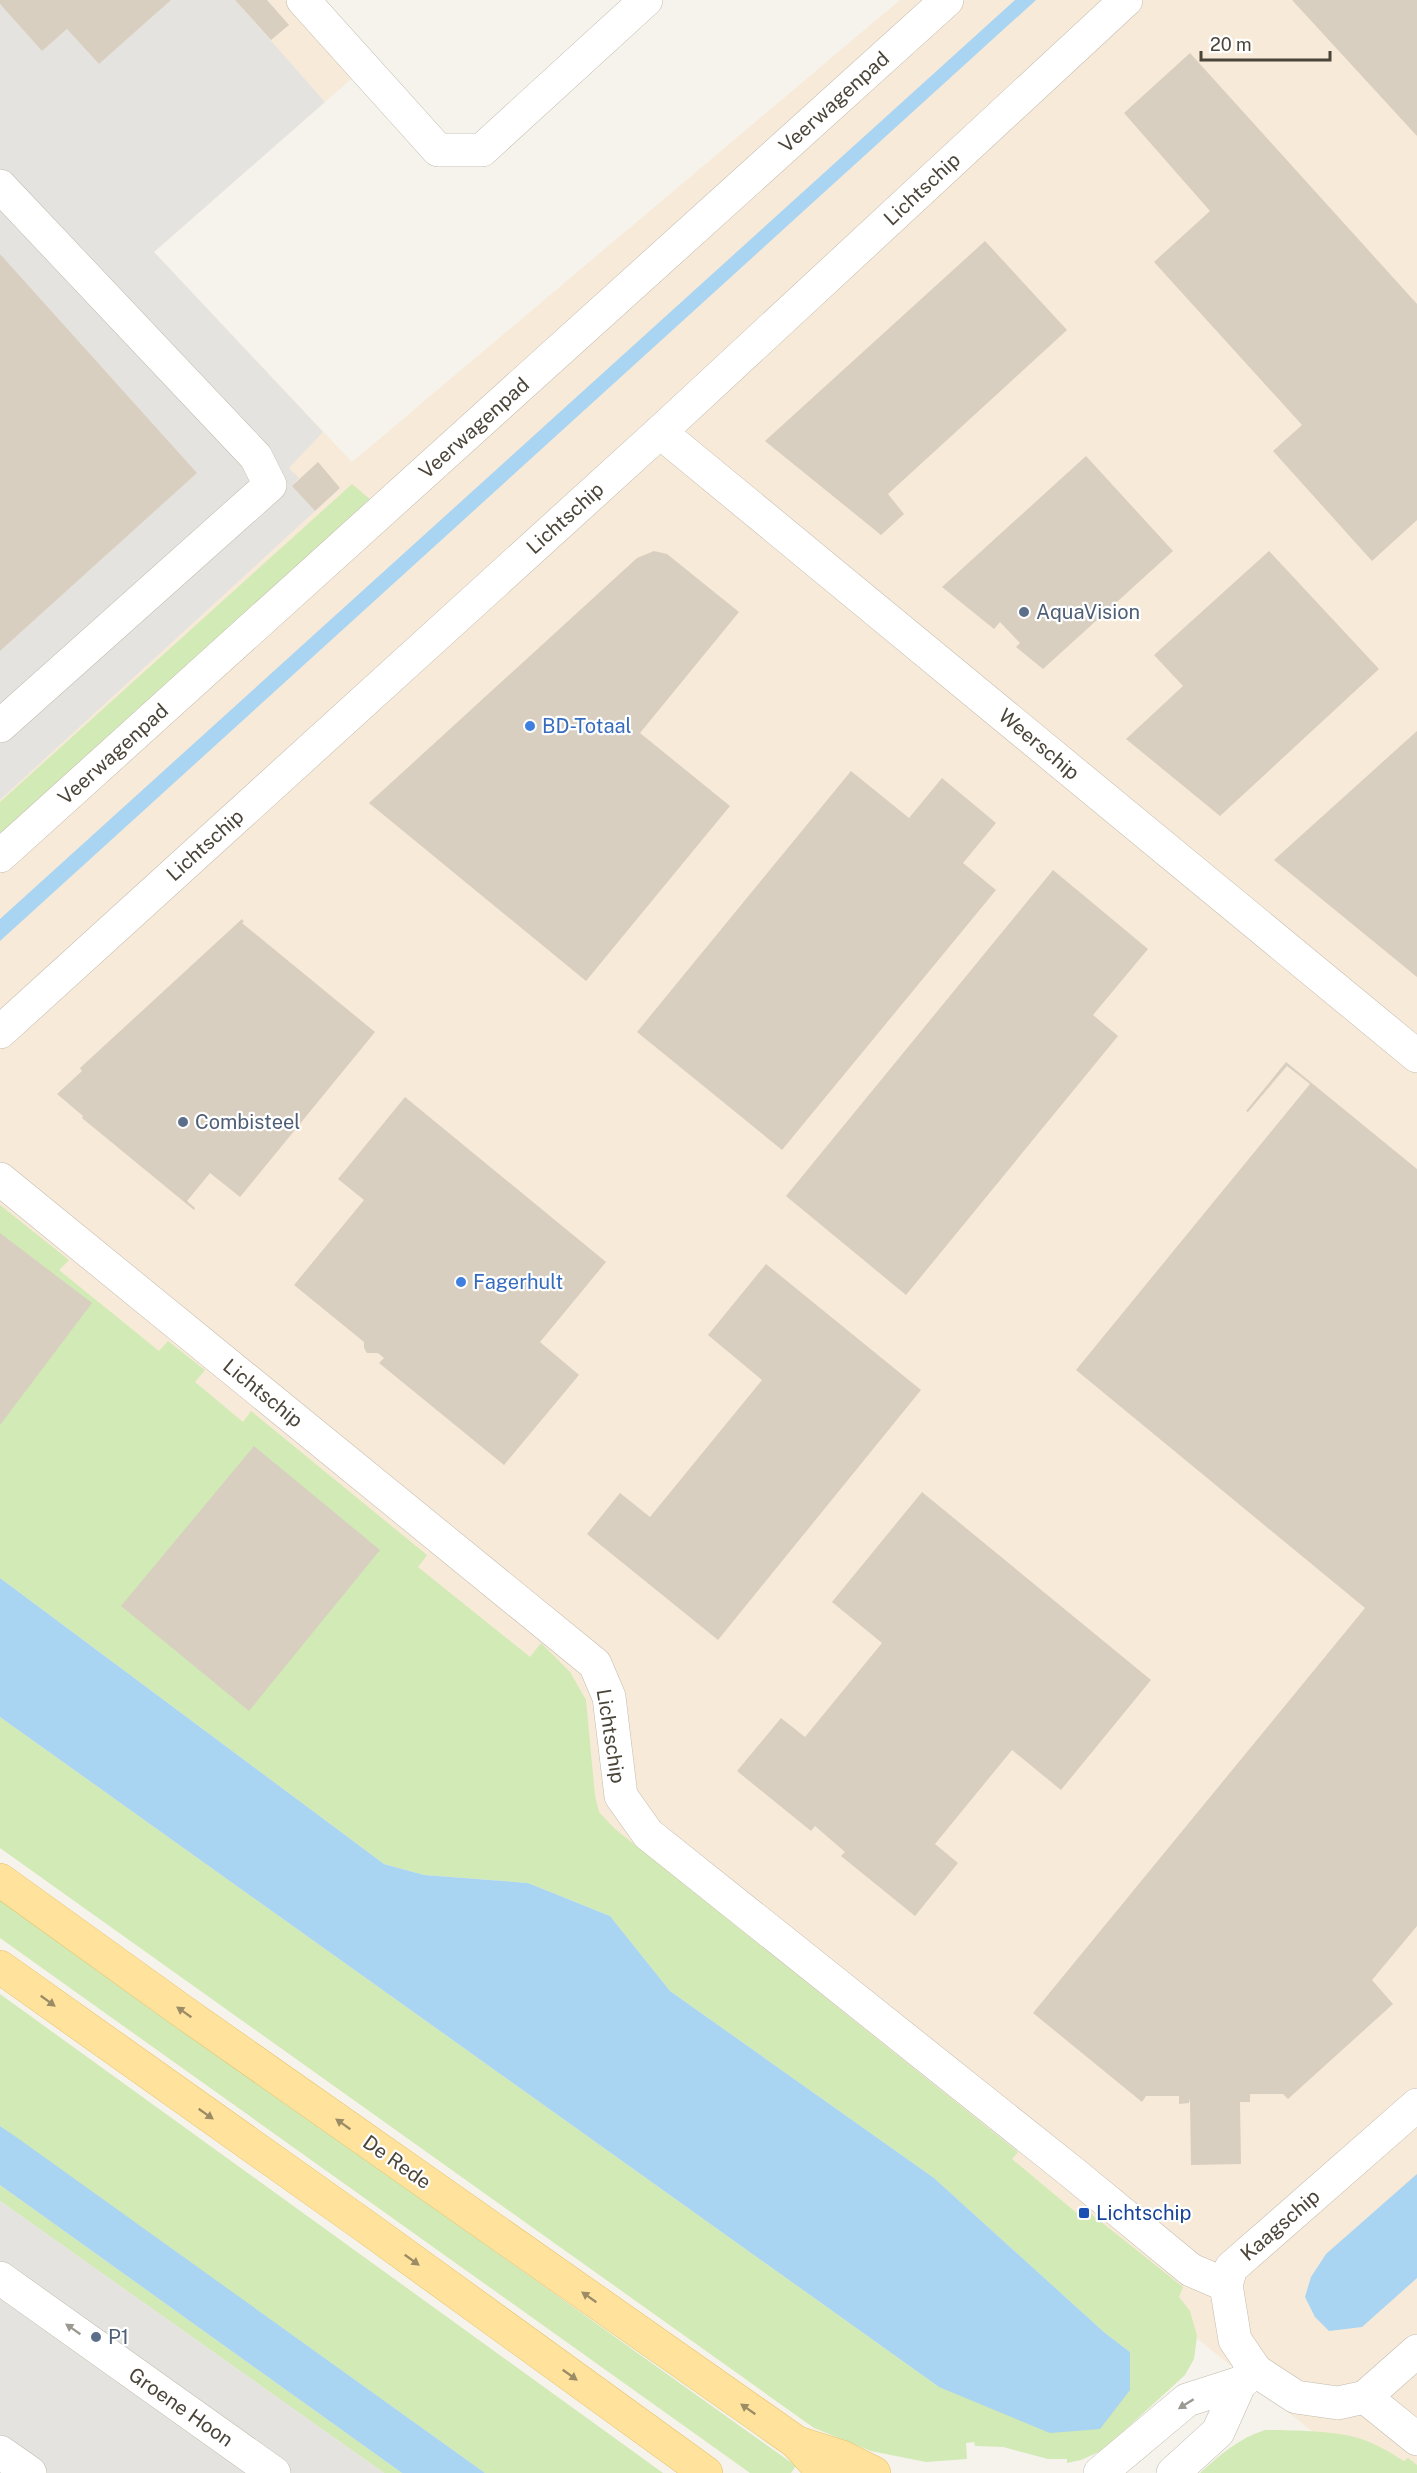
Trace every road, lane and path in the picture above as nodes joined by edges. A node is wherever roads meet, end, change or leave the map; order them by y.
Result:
1 (303, 0) edge
2 (646, 0) edge
3 (947, 0) edge
4 (1126, 0) edge
5 (0, 186) edge
6 (660, 432) junction
7 (0, 726) edge
8 (0, 856) edge
9 (0, 1032) edge
10 (1417, 1056) edge
11 (0, 1179) edge
12 (0, 1880) edge
13 (0, 1967) edge
14 (1417, 2105) edge
15 (0, 2278) edge
16 (1227, 2285) junction
17 (1417, 2352) edge
18 (1248, 2377) junction
19 (1365, 2397) junction
20 (1417, 2439) edge
21 (796, 2442) junction
22 (0, 2452) edge
23 (30, 2473) edge
24 (274, 2473) edge
25 (705, 2473) edge
26 (824, 2473) edge
27 (874, 2473) edge
28 (1100, 2473) edge
29 (1173, 2473) edge

1 - 2 street
3 - 8 street, Veerwagenpad
4 - 6 street, Lichtschip
5 - 7 street
6 - 9 street, Lichtschip
6 - 10 street, Weerschip
11 - 16 street, Lichtschip
21 -> 12 main road, De Rede
13 -> 25 main road
14 - 16 street, Kaagschip
24 -> 15 street, Groene Hoon
16 - 18 street
17 - 19 street
18 - 19 street
18 -> 28 street
18 - 29 street
19 - 20 street
21 - 26 main road, De Rede
21 - 27 main road, De Rede
22 - 23 street

